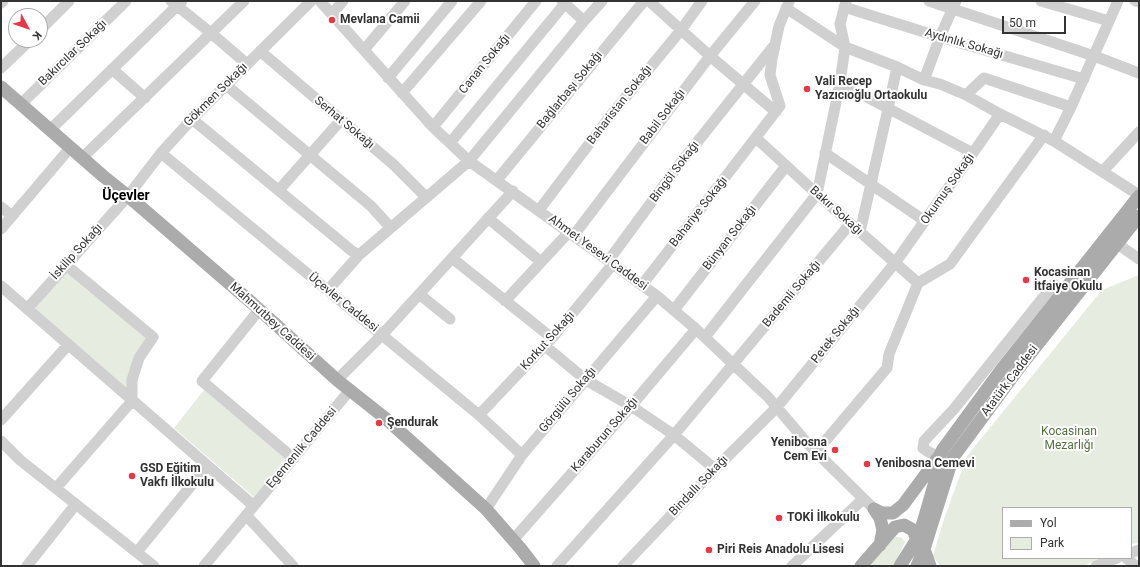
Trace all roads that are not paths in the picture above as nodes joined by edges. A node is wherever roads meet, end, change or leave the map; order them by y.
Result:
1 (69, 1) edge
2 (126, 1) edge
3 (244, 1) edge
4 (311, 1) edge
5 (320, 1) edge
6 (343, 1) edge
7 (405, 1) edge
8 (452, 1) edge
9 (481, 1) edge
10 (536, 1) edge
11 (602, 1) edge
12 (644, 1) edge
13 (649, 1) edge
14 (702, 1) edge
15 (755, 1) edge
16 (929, 1) edge
17 (1040, 1) edge
18 (1118, 1) edge
19 (1135, 1) edge
20 (564, 2) edge
21 (1139, 2) edge
22 (177, 3) edge
23 (845, 4) edge
24 (788, 5) edge
25 (955, 5) edge
26 (332, 14) junction
27 (584, 21) junction
28 (1109, 21) junction
29 (48, 22) edge
30 (680, 30) junction
31 (211, 33) junction
32 (940, 37) junction
33 (775, 44) junction
34 (845, 47) junction
35 (22, 48) edge
36 (364, 50) junction
37 (260, 51) junction
38 (710, 56) junction
39 (1094, 56) junction
40 (247, 64) junction
41 (896, 67) junction
42 (1, 68) edge
43 (112, 69) junction
44 (1139, 73) edge
45 (388, 78) junction
46 (1084, 79) junction
47 (924, 80) junction
48 (840, 83) junction
49 (743, 84) junction
50 (226, 85) junction
51 (1, 87) edge
52 (402, 93) junction
53 (966, 95) junction
54 (145, 98) junction
55 (21, 104) junction
56 (1071, 107) junction
57 (888, 109) junction
58 (776, 112) junction
59 (1000, 114) junction
60 (192, 119) junction
61 (341, 120) junction
62 (433, 128) junction
63 (50, 130) junction
64 (1139, 132) edge
65 (1044, 135) junction
66 (756, 138) junction
67 (1054, 141) junction
68 (450, 143) junction
69 (70, 148) junction
70 (161, 153) junction
71 (825, 153) junction
72 (973, 153) junction
73 (310, 155) junction
74 (82, 158) junction
75 (469, 161) junction
76 (786, 166) junction
77 (1103, 171) junction
78 (496, 180) junction
79 (871, 185) junction
80 (279, 190) junction
81 (513, 191) junction
82 (817, 194) junction
83 (128, 196) junction
84 (1139, 196) edge
85 (426, 197) junction
86 (1, 207) edge
87 (539, 210) junction
88 (12, 216) junction
89 (1139, 216) edge
90 (488, 218) junction
91 (925, 221) junction
92 (850, 224) junction
93 (390, 227) junction
94 (1, 229) edge
95 (860, 232) junction
96 (572, 234) junction
97 (1116, 243) junction
98 (358, 255) junction
99 (452, 258) junction
100 (1139, 259) edge
101 (541, 262) junction
102 (611, 262) junction
103 (895, 263) junction
104 (66, 265) junction
105 (918, 283) junction
106 (1054, 284) dead end
107 (642, 285) junction
108 (1, 287) edge
109 (328, 290) junction
110 (419, 294) junction
111 (656, 296) junction
112 (506, 301) junction
113 (27, 309) junction
114 (259, 310) junction
115 (674, 310) junction
116 (450, 319) dead end
117 (696, 329) junction
118 (382, 335) junction
119 (705, 336) junction
120 (549, 342) junction
121 (68, 345) junction
122 (734, 364) junction
123 (337, 380) junction
124 (586, 380) junction
125 (350, 390) junction
126 (132, 401) junction
127 (631, 406) junction
128 (777, 407) junction
129 (479, 415) junction
130 (1, 420) edge
131 (674, 435) junction
132 (1, 441) edge
133 (816, 452) junction
134 (522, 455) junction
135 (939, 457) junction
136 (293, 458) junction
137 (208, 466) junction
138 (950, 466) junction
139 (715, 469) junction
140 (56, 488) junction
141 (863, 499) junction
142 (76, 504) junction
143 (254, 506) junction
144 (486, 509) junction
145 (874, 509) junction
146 (246, 515) junction
147 (513, 540) junction
148 (920, 544) junction
149 (880, 545) junction
150 (137, 552) junction
151 (1114, 559) edge
152 (1127, 559) edge
153 (30, 565) edge
154 (154, 566) edge
155 (204, 566) edge
156 (294, 566) edge
157 (534, 566) edge
158 (558, 566) edge
159 (623, 566) edge
160 (792, 566) edge
161 (861, 566) edge
162 (900, 566) edge
163 (917, 566) edge
164 (930, 566) edge
165 (1096, 566) edge
166 (1136, 566) edge

1 - 29 street
2 - 55 street, Bakırcılar Sokağı
3 - 31 street
4 - 37 street, Gökmen Sokağı
5 - 26 street, Ahmet Yesevi Caddesi
6 - 26 street
7 - 36 street
8 - 45 street
9 - 52 street
10 - 62 street, Canan Sokağı
11 - 27 street
12 - 78 street, Bağlarbaşı Sokağı
13 - 30 street
14 - 30 street, Baharistan Sokağı
15 - 38 street, Babil Sokağı
16 - 25 street
17 - 28 street
18 - 28 street
19 - 21 street
20 - 27 street
20 - 68 street
22 - 31 street
22 - 43 street
23 - 32 street, Aydınlık Sokağı
23 - 34 street
24 - 33 street
24 - 34 street
25 - 32 street
25 - 39 street
26 - 36 street, Ahmet Yesevi Caddesi
27 - 75 street
28 - 39 street
30 - 38 street
30 - 87 street, Baharistan Sokağı
31 - 40 street
31 - 54 street
32 - 46 street, Aydınlık Sokağı
32 - 47 street
33 - 49 street, Bingöl Sokağı
33 - 58 street
34 - 41 street
34 - 48 street
35 - 42 street
36 - 45 street, Ahmet Yesevi Caddesi
37 - 40 street, Gökmen Sokağı
37 - 61 street, Serhat Sokağı
38 - 49 street
38 - 96 street, Babil Sokağı
39 - 44 street
39 - 46 street
40 - 50 street, Gökmen Sokağı
41 - 47 street
41 - 57 street
43 - 54 street
43 - 63 street
45 - 52 street, Ahmet Yesevi Caddesi
46 - 56 street
47 - 53 street
48 - 57 street
48 - 71 street
49 - 58 street
49 - 102 street, Bingöl Sokağı
50 - 60 street, Gökmen Sokağı
50 - 73 street
51 - 55 main road, Mahmutbey Caddesi
52 - 62 street, Ahmet Yesevi Caddesi
53 - 56 street
53 - 59 street
54 - 74 street
55 - 63 main road, Mahmutbey Caddesi
56 - 67 street
57 - 72 street
57 - 79 street
58 - 66 street, Bahariye Sokağı
59 - 65 street
59 - 72 street, Okumuş Sokağı
60 - 70 street, Gökmen Sokağı
60 - 80 street
61 - 73 street
61 - 85 street, Serhat Sokağı
62 - 68 street, Ahmet Yesevi Caddesi
63 - 69 main road, Mahmutbey Caddesi
64 - 77 street
65 - 67 street
65 - 105 street
66 - 76 street, Bakır Sokağı
66 - 107 street, Bahariye Sokağı
67 - 77 street
68 - 75 street, Ahmet Yesevi Caddesi
69 - 74 main road, Mahmutbey Caddesi
69 - 88 street
70 - 83 street, Gökmen Sokağı
70 - 109 street, Üçevler Caddesi
71 - 79 street
71 - 82 street
72 - 91 street, Okumuş Sokağı
73 - 80 street
73 - 93 street
74 - 83 main road, Mahmutbey Caddesi
75 - 78 street, Ahmet Yesevi Caddesi
75 - 85 street
76 - 82 street, Bakır Sokağı
76 - 115 street, Bünyan Sokağı
77 - 84 street
78 - 81 street, Ahmet Yesevi Caddesi
79 - 91 street
79 - 95 street
80 - 98 street
81 - 87 street, Ahmet Yesevi Caddesi
81 - 90 street
82 - 92 street, Bakır Sokağı
82 - 119 street
83 - 104 street, İskilip Sokağı
83 - 114 main road, Mahmutbey Caddesi
84 - 135 main road
85 - 93 street
86 - 88 street
87 - 96 street, Ahmet Yesevi Caddesi
88 - 94 street
89 - 97 main road, Atatürk Caddesi
90 - 99 street
90 - 101 street
91 - 103 street, Okumuş Sokağı
92 - 95 street, Bakır Sokağı
92 - 122 street, Bademli Sokağı
93 - 98 street
95 - 103 street, Bakır Sokağı
96 - 101 street, Babil Sokağı
96 - 102 street, Ahmet Yesevi Caddesi
97 - 100 street
97 - 138 main road, Atatürk Caddesi
98 - 109 street
99 - 110 street
99 - 112 street
101 - 112 street, Babil Sokağı
102 - 107 street, Ahmet Yesevi Caddesi
102 - 120 street, Korkut Sokağı
103 - 105 street, Bakır Sokağı
103 - 128 street, Petek Sokağı
104 - 113 street, İskilip Sokağı
104 - 126 street
105 - 133 street
106 - 135 street
107 - 111 street, Ahmet Yesevi Caddesi
108 - 113 street
109 - 118 street, Üçevler Caddesi
110 - 116 street
110 - 118 street
111 - 115 street, Ahmet Yesevi Caddesi
111 - 124 street, Görgülü Sokağı
112 - 120 street
113 - 121 street
114 - 123 main road, Mahmutbey Caddesi
114 - 136 street
115 - 117 street, Ahmet Yesevi Caddesi
117 - 119 street, Ahmet Yesevi Caddesi
117 - 127 street, Karaburun Sokağı
118 - 123 street
118 - 129 street, Üçevler Caddesi
119 - 122 street, Ahmet Yesevi Caddesi
120 - 124 street
120 - 129 street, Korkut Sokağı
121 - 126 street
121 - 130 street
122 - 128 street, Ahmet Yesevi Caddesi
122 - 131 street, Bademli Sokağı
123 - 125 main road, Mahmutbey Caddesi
124 - 127 street
124 - 134 street, Görgülü Sokağı
125 - 136 street, Egemenlik Caddesi
125 - 144 main road, Mahmutbey Caddesi
126 - 137 street
126 - 140 street
127 - 131 street
127 - 147 street, Karaburun Sokağı
128 - 133 street, Ahmet Yesevi Caddesi
128 - 139 street, Bindallı Sokağı
129 - 134 street, Üçevler Caddesi
131 - 139 street
131 - 158 street, Bademli Sokağı
132 - 140 street
133 - 141 street, Ahmet Yesevi Caddesi
134 - 144 street, Görgülü Sokağı
135 - 138 main road
135 - 145 main road
135 - 148 main road
136 - 143 street, Egemenlik Caddesi
137 - 143 street
137 - 150 street
138 - 148 main road, Atatürk Caddesi
139 - 159 street, Bindallı Sokağı
140 - 142 street
141 - 145 street, Ahmet Yesevi Caddesi
141 - 160 street
142 - 150 street
142 - 153 street
143 - 146 street, Egemenlik Caddesi
144 - 147 main road, Mahmutbey Caddesi
145 - 149 main road
146 - 155 street, Egemenlik Caddesi
146 - 156 street
147 - 157 main road, Mahmutbey Caddesi
148 - 149 main road
148 - 162 main road
148 - 163 main road, Atatürk Caddesi
148 - 164 main road
149 - 161 main road
150 - 154 street
151 - 165 street
152 - 166 street

